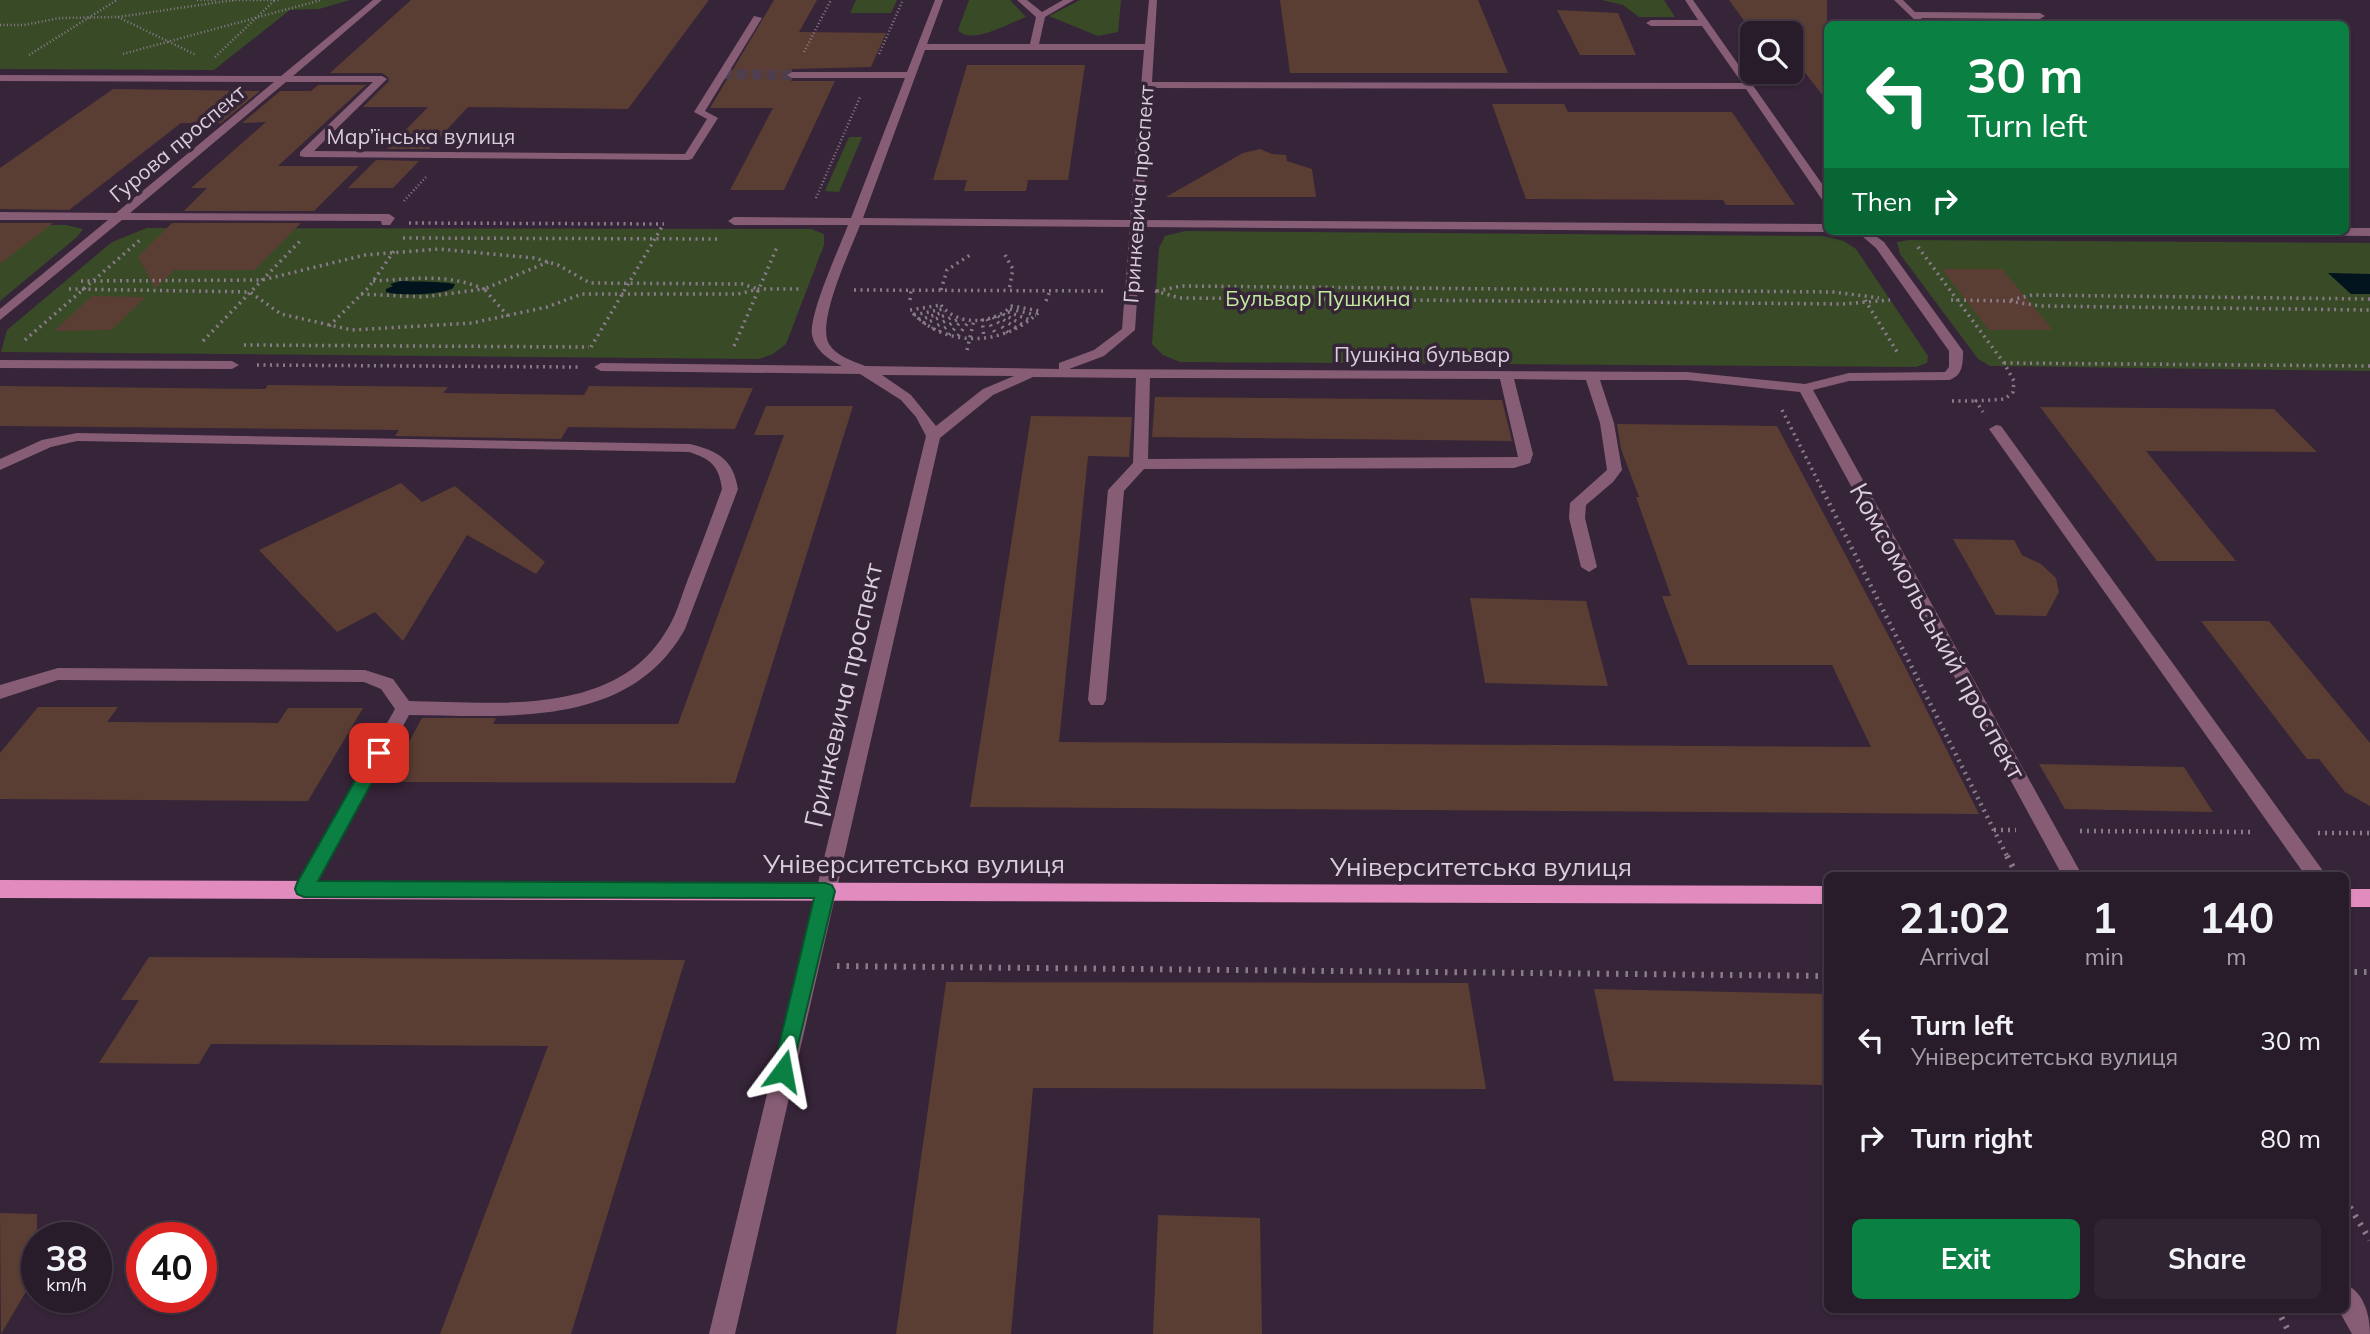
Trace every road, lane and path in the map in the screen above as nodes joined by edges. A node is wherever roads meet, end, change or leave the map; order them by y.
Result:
1 (117, 0) edge
2 (197, 0) edge
3 (234, 0) edge
4 (275, 0) edge
5 (280, 0) edge
6 (321, 0) edge
7 (379, 0) edge
8 (831, 0) edge
9 (939, 0) edge
10 (1021, 0) edge
11 (1070, 0) edge
12 (1153, 0) edge
13 (1689, 0) edge
14 (1898, 0) edge
15 (1913, 15) junction
16 (1041, 16) junction
17 (2040, 16) dead end
18 (258, 17) junction
19 (89, 18) junction
20 (118, 18) junction
21 (757, 18) dead end
22 (1919, 21) edge
23 (1651, 23) dead end
24 (1704, 23) junction
25 (0, 25) edge
26 (167, 42) junction
27 (921, 47) junction
28 (1034, 47) junction
29 (1147, 47) junction
30 (200, 56) dead end
31 (114, 57) dead end
32 (25, 58) dead end
33 (792, 75) joint
34 (911, 75) junction
35 (0, 78) edge
36 (257, 79) junction
37 (283, 79) junction
38 (1146, 85) junction
39 (1748, 86) junction
40 (445, 155) junction
41 (1824, 195) edge
42 (0, 216) edge
43 (121, 216) junction
44 (168, 216) junction
45 (387, 220) junction
46 (734, 221) dead end
47 (855, 223) junction
48 (1135, 223) junction
49 (1824, 228) edge
50 (2349, 232) edge
51 (2370, 232) edge
52 (1867, 235) edge
53 (292, 237) dead end
54 (398, 238) dead end
55 (655, 239) junction
56 (725, 239) dead end
57 (1918, 247) dead end
58 (394, 251) junction
59 (970, 255) dead end
60 (1005, 255) dead end
61 (549, 262) junction
62 (95, 279) junction
63 (173, 280) junction
64 (262, 280) junction
65 (373, 281) junction
66 (590, 283) junction
67 (629, 284) junction
68 (688, 284) junction
69 (37, 285) junction
70 (484, 289) junction
71 (759, 289) junction
72 (830, 289) junction
73 (911, 290) junction
74 (941, 290) junction
75 (1009, 290) junction
76 (1050, 290) junction
77 (81, 291) junction
78 (1131, 291) junction
79 (1156, 291) junction
80 (160, 292) junction
81 (250, 292) junction
82 (583, 294) junction
83 (622, 294) junction
84 (682, 294) junction
85 (361, 295) junction
86 (1863, 296) junction
87 (2370, 299) edge
88 (910, 300) dead end
89 (1890, 300) junction
90 (1919, 300) junction
91 (1957, 300) junction
92 (1046, 301) dead end
93 (2008, 301) junction
94 (1866, 302) junction
95 (2370, 310) edge
96 (947, 313) junction
97 (1003, 313) junction
98 (0, 316) edge
99 (509, 317) junction
100 (988, 318) junction
101 (960, 319) junction
102 (982, 319) junction
103 (918, 320) junction
104 (972, 320) junction
105 (1031, 320) junction
106 (923, 325) junction
107 (1024, 325) junction
108 (328, 326) junction
109 (931, 329) junction
110 (1017, 329) junction
111 (939, 332) junction
112 (1008, 333) junction
113 (949, 335) junction
114 (997, 336) junction
115 (957, 337) junction
116 (970, 338) junction
117 (985, 338) junction
118 (34, 343) dead end
119 (214, 344) dead end
120 (242, 345) dead end
121 (591, 347) junction
122 (604, 347) dead end
123 (0, 363) edge
124 (2004, 363) junction
125 (232, 365) joint
126 (2370, 366) edge
127 (601, 367) joint
128 (865, 371) junction
129 (1036, 372) junction
130 (1143, 374) junction
131 (1506, 375) junction
132 (1591, 375) junction
133 (1914, 379) junction
134 (1805, 387) junction
135 (1779, 404) dead end
136 (1996, 429) joint
137 (933, 436) junction
138 (1140, 464) junction
139 (0, 465) edge
140 (1589, 567) dead end
141 (0, 692) edge
142 (1097, 700) dead end
143 (404, 708) junction
144 (1994, 830) junction
145 (2047, 831) junction
146 (2286, 832) junction
147 (2370, 833) edge
148 (2015, 872) edge
149 (2070, 872) edge
150 (2314, 872) edge
151 (0, 889) edge
152 (304, 889) junction
153 (825, 891) junction
154 (1824, 895) edge
155 (2349, 898) edge
156 (2370, 898) edge
157 (808, 966) junction
158 (2349, 972) edge
159 (2370, 972) edge
160 (1824, 976) edge
161 (2349, 1206) edge
162 (2370, 1240) edge
163 (2349, 1304) edge
164 (2279, 1313) edge
165 (722, 1334) edge
166 (2290, 1334) edge
167 (2366, 1334) edge

1 - 19 path
2 - 3 path
3 - 4 path
3 - 20 path
4 - 5 path
4 - 18 path
6 - 18 path
7 - 37 street, Гурова проспект
8 - 33 path
9 - 27 street
10 - 16 street
11 - 16 street
12 - 29 street, Гринкевича проспект
13 - 24 street
14 - 15 street
15 - 17 street
15 - 22 street
16 - 28 street
18 - 26 path
18 - 36 path
19 - 20 path
19 - 25 path
19 - 32 path
20 - 26 path
21 - 40 street, Мар’їнська вулиця
23 - 24 street
24 - 39 street
26 - 30 path
26 - 31 path
27 - 28 street
27 - 34 street
28 - 29 street
29 - 38 street, Гринкевича проспект
33 - 34 street
34 - 47 street
35 - 36 street, Мар’їнська вулиця
36 - 37 street, Мар’їнська вулиця
37 - 40 street, Мар’їнська вулиця
37 - 43 street, Гурова проспект
38 - 39 street
38 - 48 street, Гринкевича проспект
39 - 41 street
40 - 45 path
42 - 43 street
43 - 44 street
43 - 69 street, Гурова проспект
44 - 45 street
44 - 62 path
45 - 55 path
46 - 47 street
47 - 48 street
47 - 72 street
48 - 49 street
48 - 78 street, Гринкевича проспект
50 - 51 street
52 - 90 street
53 - 64 path
54 - 55 path
55 - 56 path
55 - 67 path
57 - 91 path
58 - 61 path
58 - 64 path
58 - 65 path
59 - 74 path
60 - 75 path
61 - 66 path
61 - 70 path
62 - 63 path
62 - 69 path
62 - 77 path
63 - 64 path
63 - 80 path
64 - 81 path
65 - 70 path
65 - 85 path
66 - 67 path
66 - 82 path
67 - 68 path
67 - 83 path
68 - 71 path
68 - 84 path
69 - 77 path
69 - 98 street, Гурова проспект
70 - 85 path
70 - 99 path
71 - 72 path
71 - 84 path
72 - 73 path
72 - 128 street
73 - 74 path
73 - 88 path
74 - 75 path
75 - 76 path
76 - 78 path
76 - 92 path
77 - 80 path
77 - 118 path
78 - 79 path
78 - 129 street, Гринкевича проспект
79 - 86 path
79 - 94 path
80 - 81 path
81 - 108 path
81 - 119 path
82 - 83 path
82 - 99 path
83 - 84 path
83 - 121 path
85 - 108 path
86 - 89 path
86 - 94 path
87 - 93 path
89 - 90 path
89 - 94 path
90 - 91 path
90 - 133 street, Пушкіна бульвар
91 - 93 path
91 - 124 path
93 - 95 path
94 - 133 path
96 - 101 path
96 - 103 path
96 - 103 path
96 - 106 path
96 - 109 path
97 - 100 path
97 - 105 path
97 - 105 path
97 - 107 path
97 - 110 path
97 - 112 path
99 - 108 path
100 - 102 path
100 - 114 path
101 - 104 path
101 - 111 path
101 - 113 path
102 - 104 path
102 - 117 path
103 - 106 path
104 - 115 path
104 - 116 path
105 - 107 path
106 - 109 path
107 - 110 path
109 - 111 path
110 - 112 path
111 - 113 path
112 - 114 path
113 - 115 path
114 - 117 path
115 - 116 path
116 - 117 path
120 - 121 path
121 - 122 path
123 - 125 street
124 - 126 path
124 - 136 path
125 - 127 path
127 - 128 street, Пушкіна бульвар
128 - 129 street, Пушкіна бульвар
128 - 137 street
129 - 130 street, Пушкіна бульвар
129 - 137 street, Гринкевича проспект
130 - 131 street, Пушкіна бульвар
130 - 138 street
131 - 132 street, Пушкіна бульвар
131 - 138 street
132 - 134 street, Пушкіна бульвар
132 - 140 street
133 - 134 street, Пушкіна бульвар
134 - 145 street, Комсомольський проспект
135 - 144 path
136 - 146 street
137 - 153 street, Гринкевича проспект
138 - 142 street
139 - 143 street
141 - 143 street
143 - 152 street
144 - 145 path
144 - 148 path
145 - 146 path
145 - 149 street, Комсомольський проспект
146 - 147 path
146 - 150 street
151 - 152 main road, Університетська вулиця
152 - 153 main road, Університетська вулиця
153 - 154 main road, Університетська вулиця
153 - 157 street, Гринкевича проспект
155 - 156 main road
157 - 160 path
157 - 165 street, Гринкевича проспект
158 - 159 path
161 - 162 path
163 - 167 street
164 - 166 path

